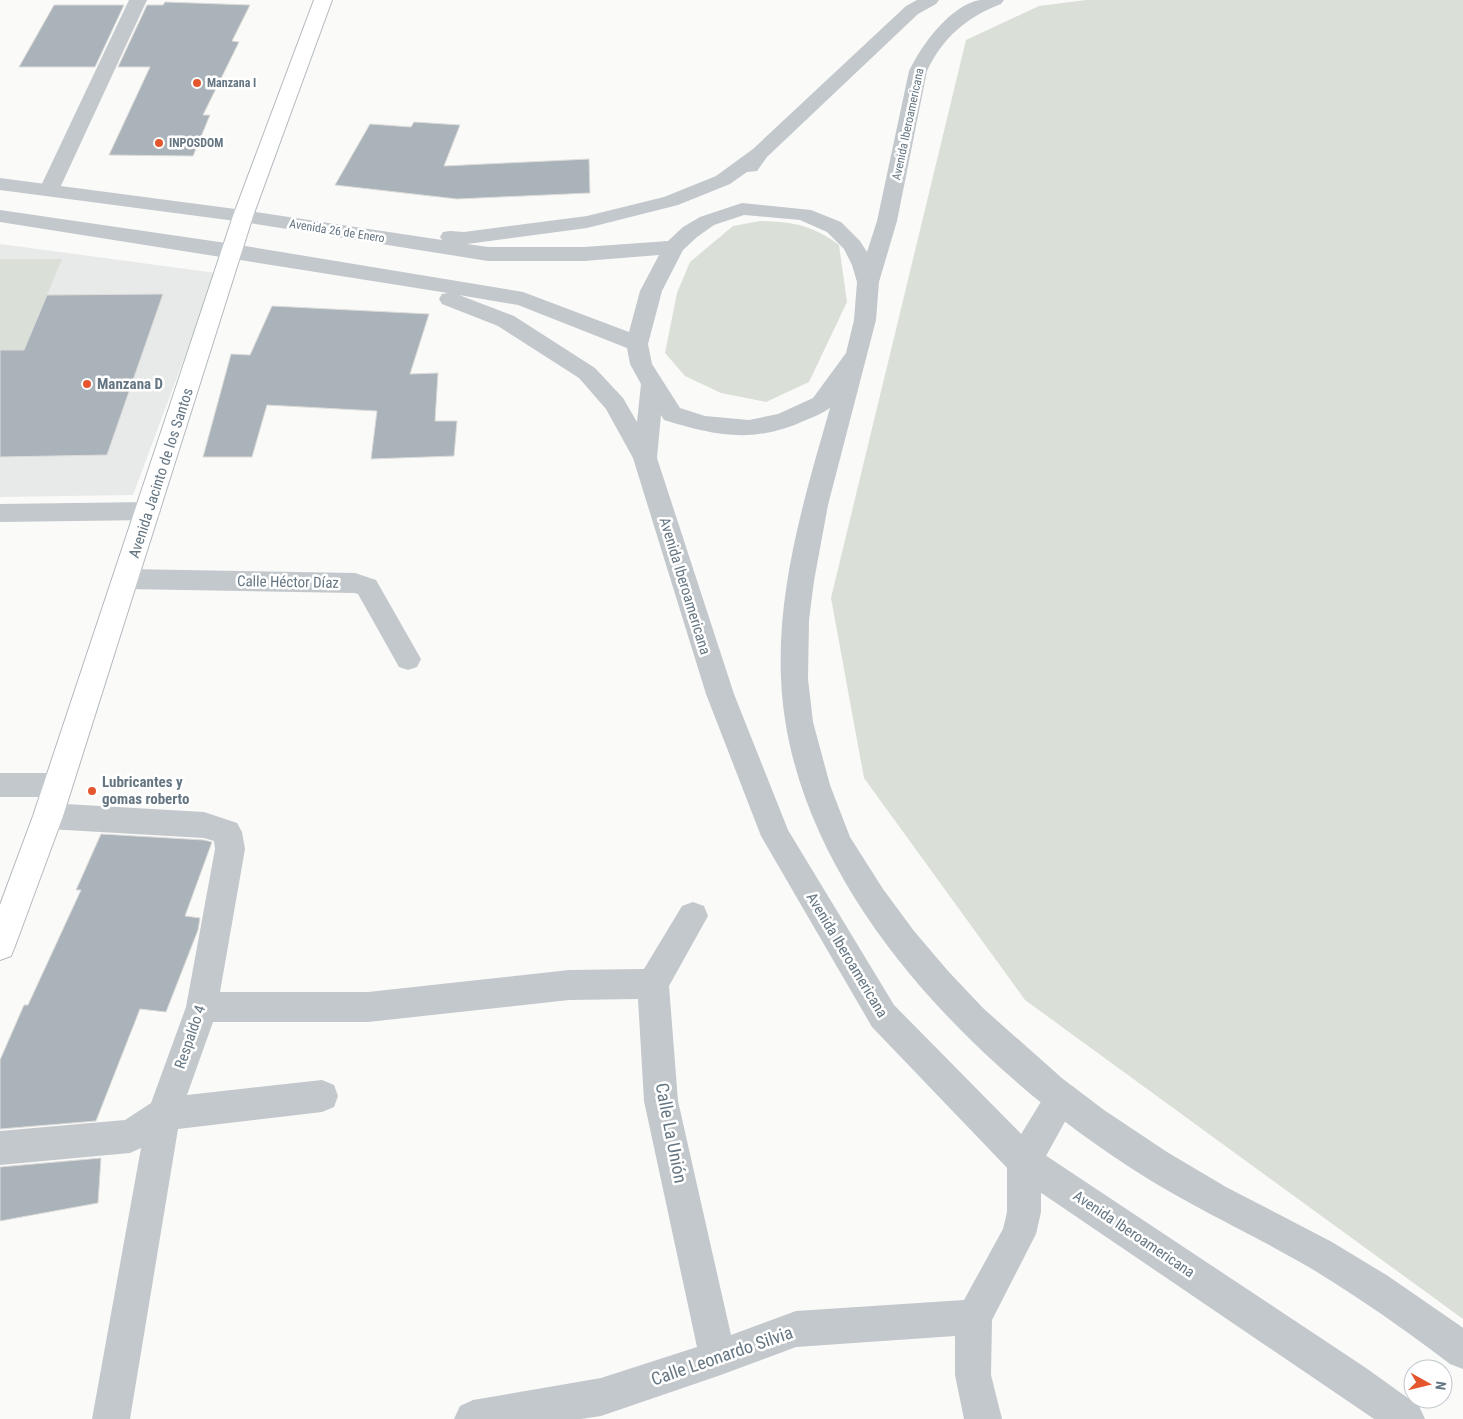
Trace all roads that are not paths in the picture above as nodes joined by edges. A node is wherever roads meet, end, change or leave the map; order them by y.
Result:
1 (138, 0) edge
2 (323, 0) edge
3 (930, 0) edge
4 (996, 0) edge
5 (760, 154) junction
6 (0, 184) edge
7 (49, 190) junction
8 (0, 216) edge
9 (243, 216) junction
10 (707, 221) junction
11 (337, 231) junction
12 (674, 247) junction
13 (233, 250) junction
14 (344, 271) junction
15 (868, 282) junction
16 (636, 344) junction
17 (857, 354) junction
18 (652, 384) junction
19 (645, 458) junction
20 (149, 510) junction
21 (0, 513) edge
22 (126, 579) junction
23 (408, 659) dead end
24 (0, 785) edge
25 (58, 785) junction
26 (48, 816) junction
27 (693, 916) dead end
28 (0, 946) edge
29 (653, 984) junction
30 (202, 1007) junction
31 (322, 1096) dead end
32 (1062, 1098) junction
33 (164, 1114) junction
34 (0, 1148) edge
35 (1024, 1161) junction
36 (974, 1317) junction
37 (1463, 1351) edge
38 (718, 1358) junction
39 (111, 1419) edge
40 (473, 1419) edge
41 (983, 1419) edge
42 (1406, 1419) edge

1 - 7 street
2 - 9 main road, Avenida Jacinto de los Santos
3 - 5 street
4 - 15 street, Avenida Iberoamericana
5 - 10 street
5 - 11 street
6 - 7 street, Avenida 26 de Enero
7 - 9 street, Avenida 26 de Enero
8 - 13 street
9 - 11 street, Avenida 26 de Enero
9 - 13 main road, Avenida Jacinto de los Santos
10 - 12 street
10 - 15 street
11 - 12 street, Avenida 26 de Enero
12 - 16 street
13 - 14 street
13 - 20 main road, Avenida Jacinto de los Santos
14 - 16 street
14 - 19 street
15 - 17 street
16 - 18 street
17 - 18 street
17 - 32 street
18 - 19 street, Avenida Iberoamericana
19 - 35 street, Avenida Iberoamericana
20 - 21 street
20 - 22 main road, Avenida Jacinto de los Santos
22 - 23 street, Calle Héctor Díaz
22 - 25 main road, Avenida Jacinto de los Santos
24 - 25 street
25 - 26 main road, Avenida Jacinto de los Santos
26 - 28 main road, Avenida Jacinto de los Santos
26 - 30 street, Respaldo 4
27 - 29 street
29 - 30 street
29 - 38 street, Calle La Unión
30 - 33 street, Respaldo 4
31 - 33 street
32 - 35 street
32 - 37 street
33 - 34 street
33 - 39 street, Respaldo 4
35 - 36 street
35 - 42 street, Avenida Iberoamericana
36 - 38 street, Calle Leonardo Silvia
36 - 41 street
38 - 40 street, Calle Leonardo Silvia

